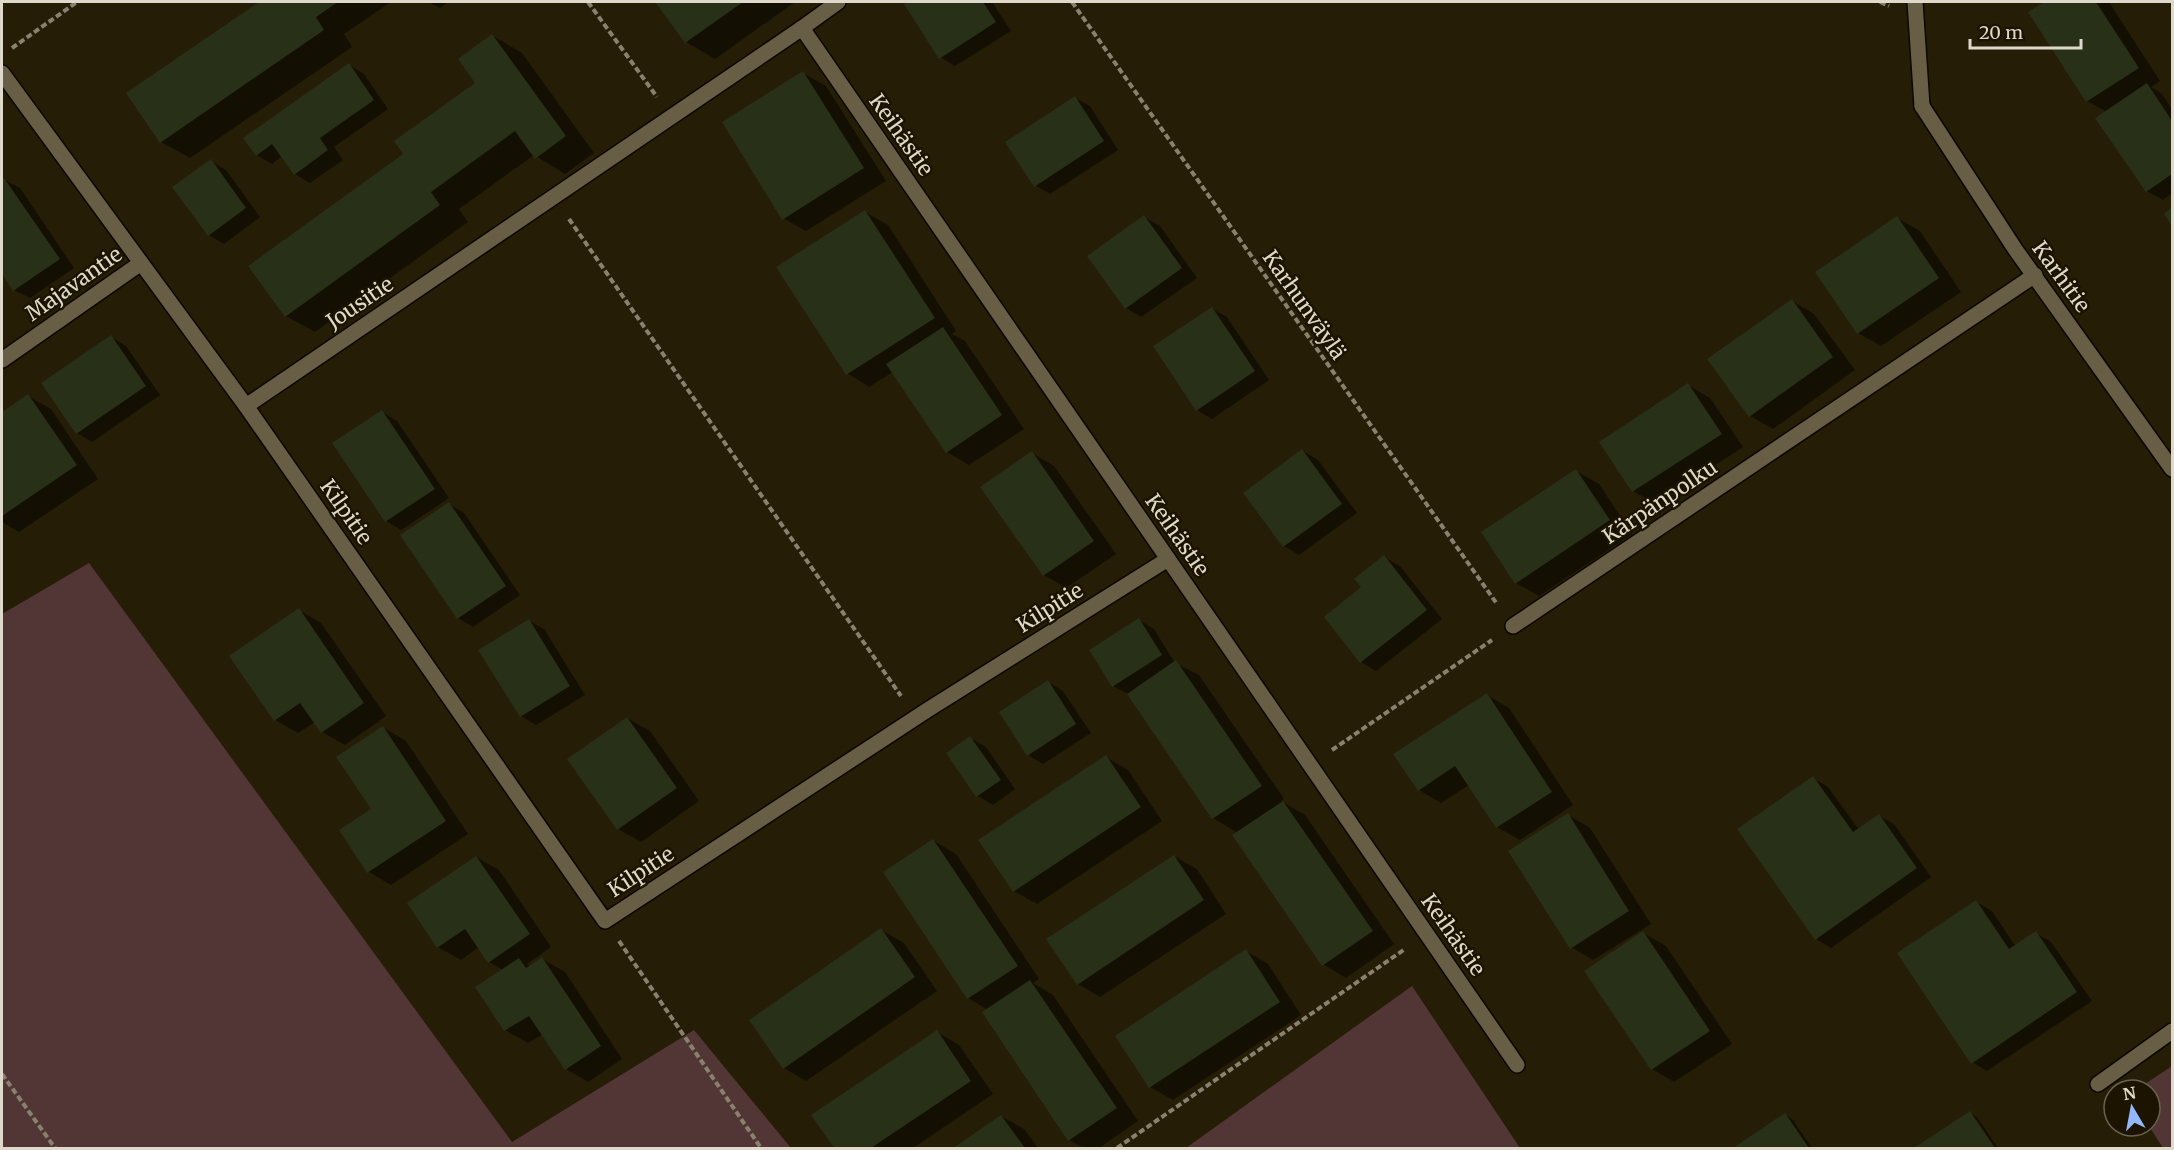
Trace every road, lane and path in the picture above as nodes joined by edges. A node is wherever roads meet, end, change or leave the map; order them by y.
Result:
1 (77, 2) edge
2 (588, 2) edge
3 (838, 2) edge
4 (1072, 2) edge
5 (1915, 2) edge
6 (802, 28) junction
7 (11, 49) dead end
8 (2, 73) edge
9 (671, 117) junction
10 (554, 197) junction
11 (141, 263) junction
12 (2035, 275) junction
13 (2, 360) edge
14 (246, 406) junction
15 (2172, 469) edge
16 (1168, 559) junction
17 (1513, 626) junction
18 (916, 717) junction
19 (1310, 765) junction
20 (605, 921) junction
21 (1426, 934) junction
22 (2172, 1031) edge
23 (1517, 1065) dead end
24 (2, 1074) edge
25 (2097, 1084) dead end
26 (56, 1149) edge
27 (761, 1149) edge
28 (1117, 1149) edge

1 - 7 path
2 - 9 path
3 - 6 street, Jousitie
4 - 17 path, Karhunväylä
5 - 12 street, Karhitie
6 - 9 street, Jousitie
6 - 16 street, Keihästie
8 - 11 street
9 - 10 street, Jousitie
10 - 14 street, Jousitie
10 - 18 path
11 - 13 street, Majavantie
11 - 14 street
12 - 15 street, Karhitie
12 - 17 street, Kärpänpolku
14 - 20 street, Kilpitie
16 - 18 street, Kilpitie
16 - 19 street, Keihästie
17 - 19 path
18 - 20 street, Kilpitie
19 - 21 street, Keihästie
20 - 27 path
21 - 23 street, Keihästie
21 - 28 path
22 - 25 street
24 - 26 path

